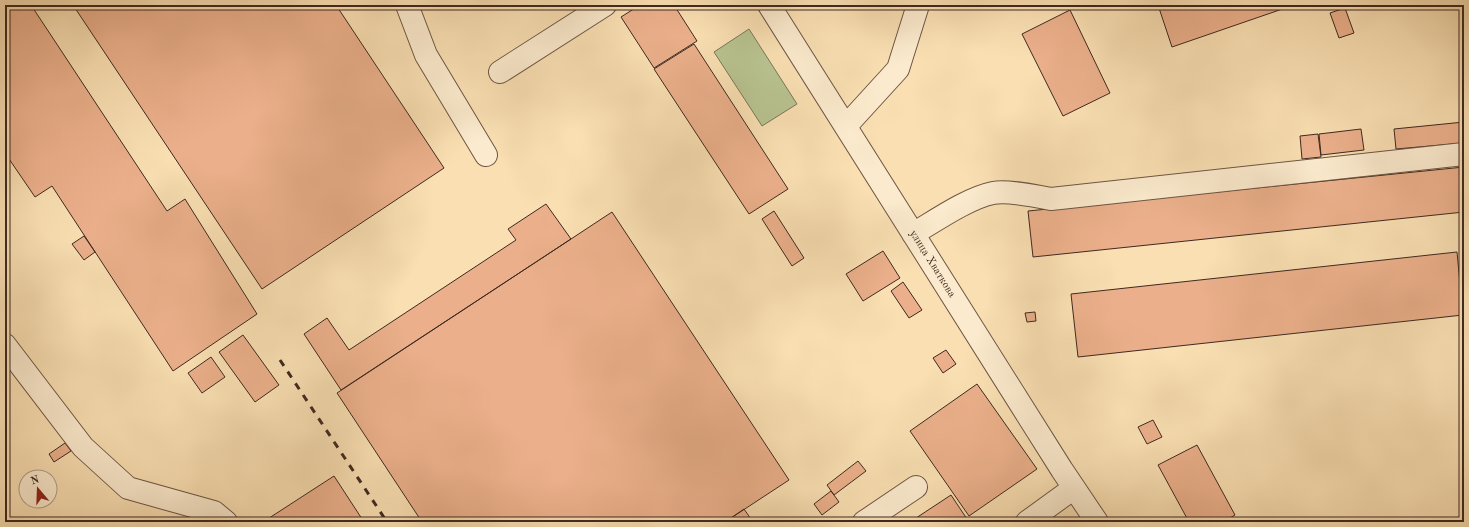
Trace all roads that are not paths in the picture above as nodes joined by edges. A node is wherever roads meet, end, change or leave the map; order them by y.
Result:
1 (407, 5) edge
2 (605, 5) edge
3 (769, 5) edge
4 (918, 5) edge
5 (500, 72) dead end
6 (846, 126) junction
7 (1464, 154) edge
8 (486, 155) dead end
9 (913, 234) junction
10 (5, 345) edge
11 (916, 487) dead end
12 (1074, 488) junction
13 (226, 522) edge
14 (864, 522) edge
15 (1026, 522) edge
16 (1097, 522) edge

1 - 8 street
2 - 5 street
3 - 6 street, улица Хваткова
4 - 6 street
6 - 9 street, улица Хваткова
7 - 9 street
9 - 12 street, улица Хваткова
10 - 13 street
11 - 14 street
12 - 15 street
12 - 16 street, улица Хваткова

